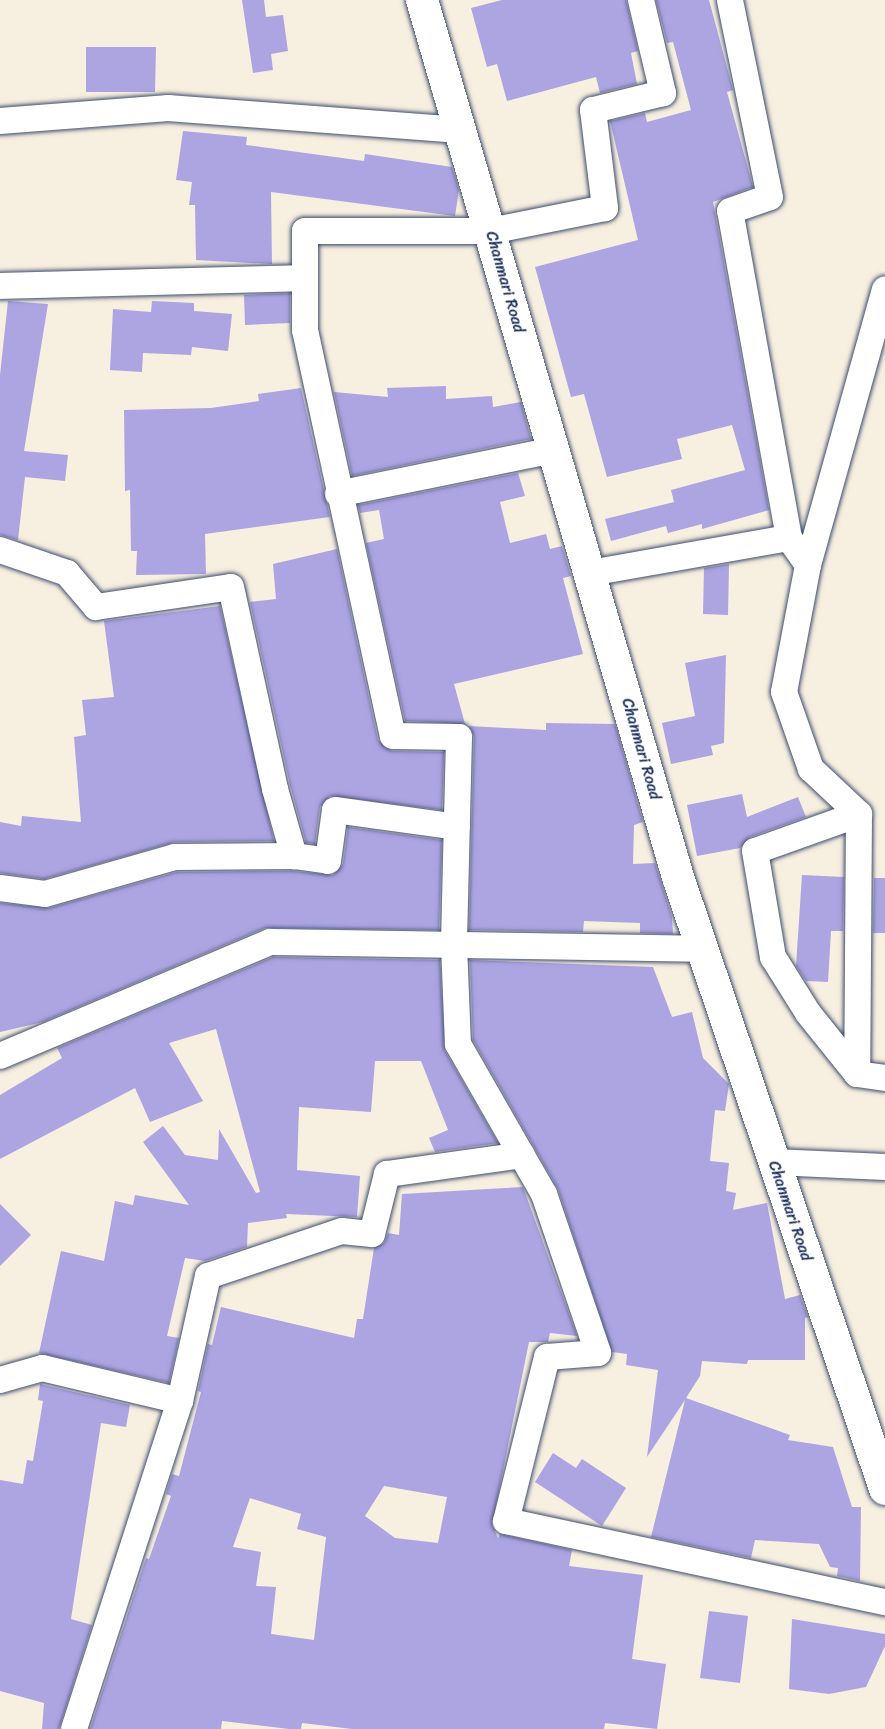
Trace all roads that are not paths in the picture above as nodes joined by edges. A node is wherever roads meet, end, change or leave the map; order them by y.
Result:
1 (422, 0) edge
2 (641, 0) edge
3 (730, 0) edge
4 (0, 121) edge
5 (460, 130) junction
6 (490, 231) junction
7 (305, 278) junction
8 (0, 286) edge
9 (885, 290) edge
10 (554, 450) junction
11 (338, 494) junction
12 (789, 538) junction
13 (0, 549) edge
14 (808, 565) junction
15 (590, 573) junction
16 (859, 814) junction
17 (457, 827) junction
18 (294, 856) junction
19 (0, 888) edge
20 (454, 945) junction
21 (701, 949) junction
22 (0, 1056) edge
23 (857, 1074) junction
24 (885, 1078) edge
25 (522, 1155) junction
26 (774, 1162) junction
27 (885, 1167) edge
28 (0, 1380) edge
29 (180, 1401) junction
30 (885, 1489) edge
31 (885, 1602) edge
32 (74, 1729) edge

1 - 5 street, Chanmari Road
2 - 6 street
3 - 12 street
4 - 5 street
5 - 6 street, Chanmari Road
6 - 7 street
6 - 10 street, Chanmari Road
7 - 8 street
7 - 11 street
9 - 14 street
10 - 11 street
10 - 15 street, Chanmari Road
11 - 17 street
12 - 14 street
12 - 15 street
13 - 18 street
14 - 16 street
15 - 21 street, Chanmari Road
16 - 23 street
16 - 23 street
17 - 18 street
17 - 20 street
18 - 19 street
20 - 21 street
20 - 22 street
20 - 25 street
21 - 26 street, Chanmari Road
23 - 24 street
25 - 29 street
25 - 31 street
26 - 27 street
26 - 30 street, Chanmari Road
28 - 29 street
29 - 32 street

